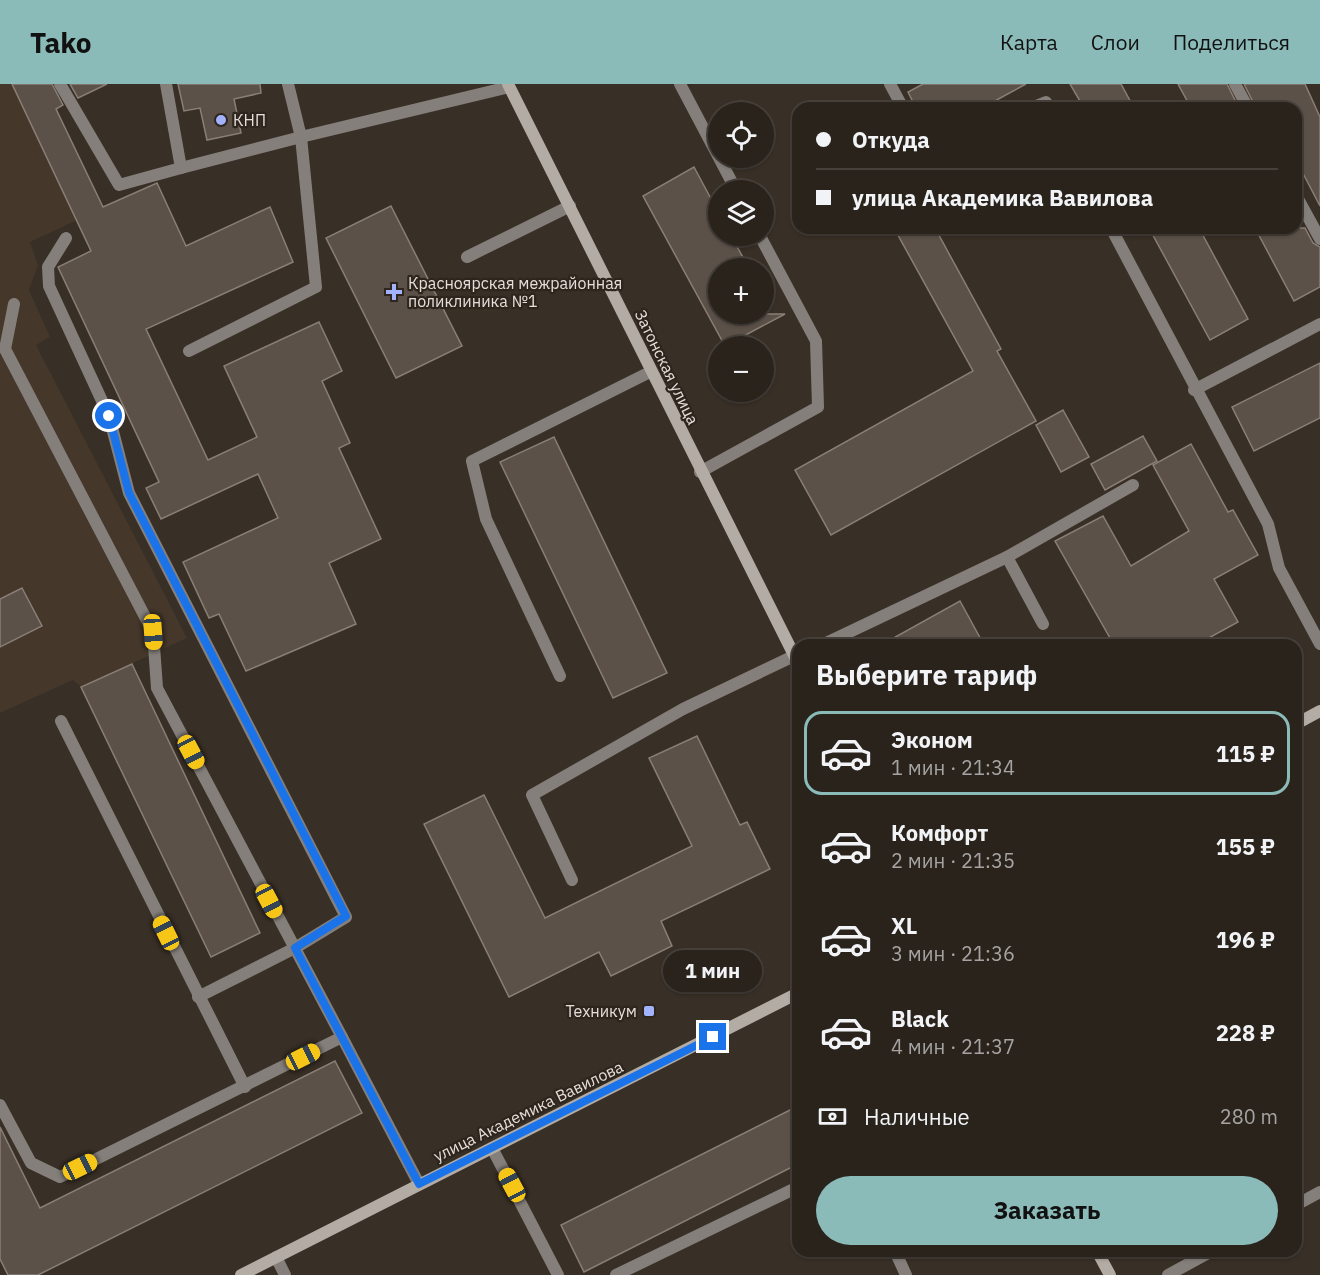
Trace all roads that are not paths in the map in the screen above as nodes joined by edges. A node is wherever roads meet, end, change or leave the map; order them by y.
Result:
1 (60, 84) edge
2 (166, 84) edge
3 (288, 84) edge
4 (680, 84) edge
5 (890, 84) edge
6 (1235, 84) edge
7 (509, 86) edge
8 (900, 102) edge
9 (1245, 102) edge
10 (301, 137) junction
11 (181, 168) junction
12 (731, 180) edge
13 (570, 206) junction
14 (1302, 206) edge
15 (1114, 234) edge
16 (66, 238) dead end
17 (1320, 239) edge
18 (765, 246) edge
19 (467, 257) dead end
20 (14, 304) dead end
21 (1320, 324) edge
22 (189, 351) dead end
23 (650, 372) junction
24 (1194, 390) junction
25 (700, 472) junction
26 (1132, 485) dead end
27 (1006, 557) junction
28 (1043, 624) dead end
29 (835, 639) edge
30 (1320, 645) edge
31 (792, 648) edge
32 (792, 660) edge
33 (560, 676) dead end
34 (1320, 711) edge
35 (61, 721) dead end
36 (1302, 721) edge
37 (572, 880) dead end
38 (295, 948) junction
39 (792, 996) edge
40 (198, 997) junction
41 (342, 1037) junction
42 (245, 1087) junction
43 (0, 1105) edge
44 (492, 1148) junction
45 (419, 1184) junction
46 (792, 1190) edge
47 (1320, 1192) edge
48 (1302, 1202) edge
49 (276, 1257) junction
50 (898, 1257) edge
51 (1100, 1257) edge
52 (1201, 1257) edge
53 (241, 1275) edge
54 (285, 1275) edge
55 (558, 1275) edge
56 (616, 1275) edge
57 (906, 1275) edge
58 (1110, 1275) edge
59 (1168, 1275) edge

1 - 11 street
2 - 11 street
3 - 10 street
4 - 12 street
5 - 8 street
6 - 9 street
7 - 10 street
7 - 13 main road, Затонская улица
10 - 11 street
10 - 22 street
13 - 19 street
13 - 23 main road, Затонская улица
14 - 17 street
15 - 24 street
16 - 38 street
18 - 25 street
20 - 38 street
21 - 24 street
23 - 25 main road, Затонская улица
23 - 33 street
24 - 30 street
25 - 31 main road, Затонская улица
26 - 27 street
27 - 28 street
27 - 29 street
32 - 37 street
34 - 36 main road
35 - 40 street
38 - 40 street
38 - 41 street
39 - 44 main road, улица Академика Вавилова
40 - 42 street
41 - 42 street
41 - 45 street
42 - 43 street
44 - 45 main road, улица Академика Вавилова
44 - 55 street
45 - 49 main road, улица Академика Вавилова
46 - 56 street
47 - 48 street
49 - 53 main road, улица Академика Вавилова
49 - 54 street
50 - 57 street
51 - 58 main road
52 - 59 street

